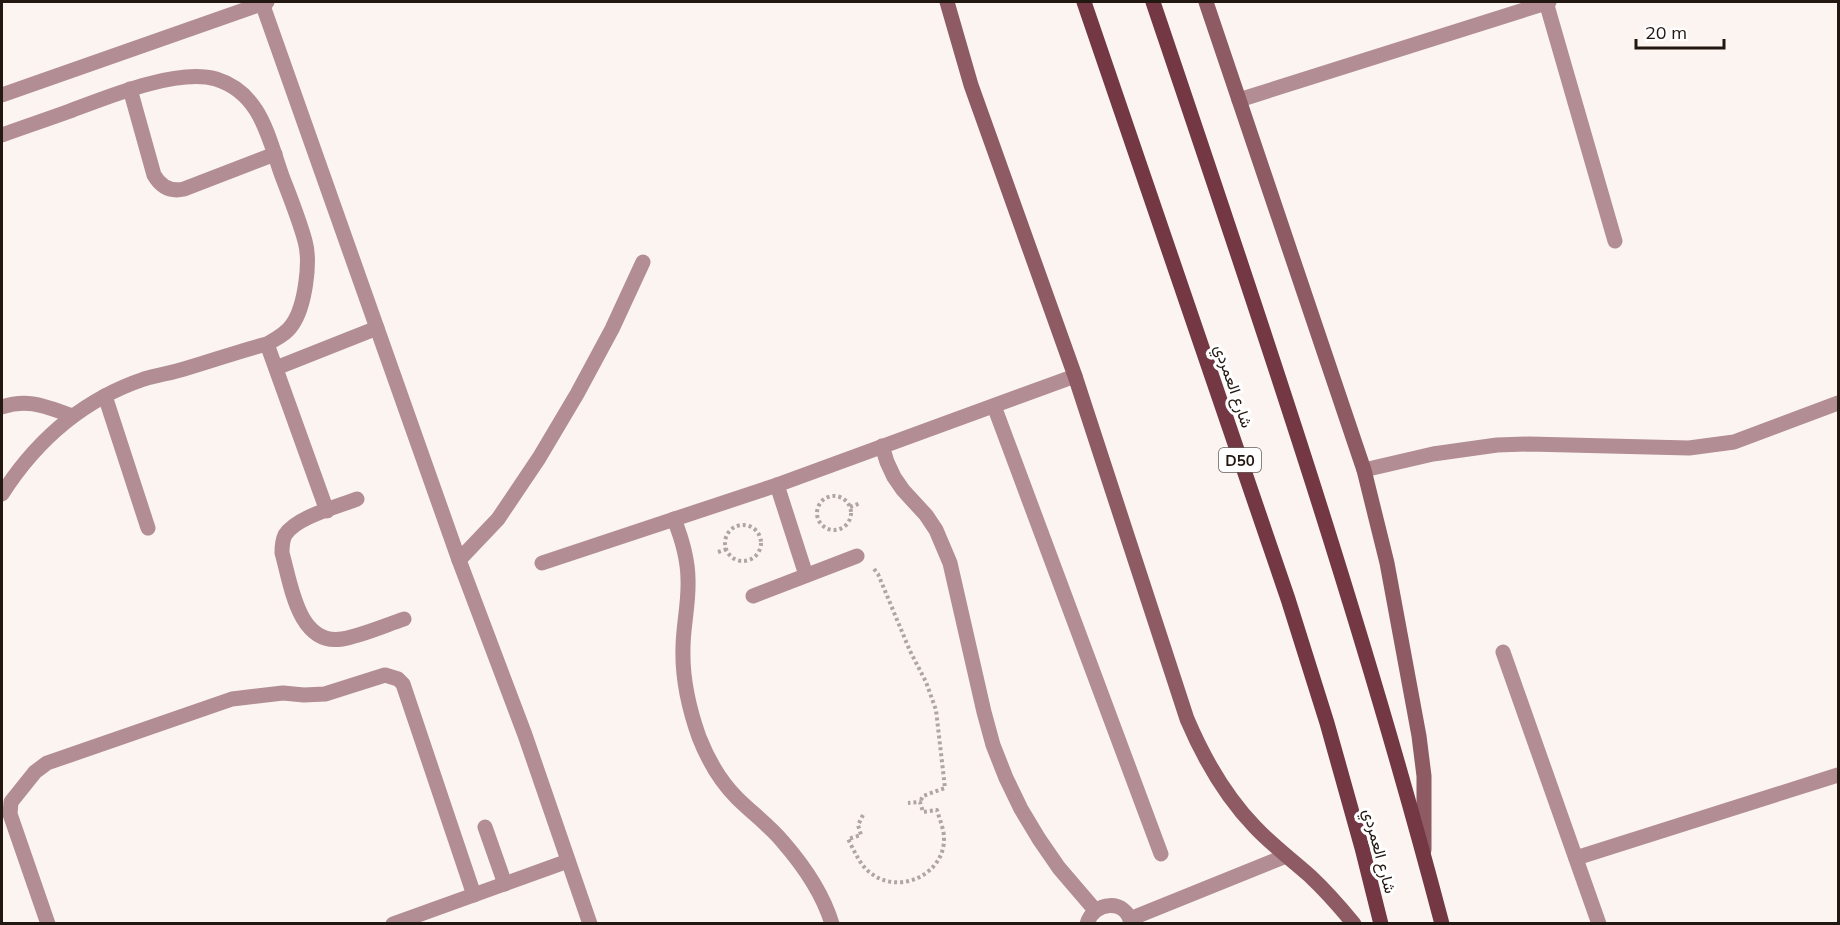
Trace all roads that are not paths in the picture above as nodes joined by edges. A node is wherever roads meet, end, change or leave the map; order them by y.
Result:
1 (265, 2) edge
2 (947, 2) edge
3 (1084, 2) edge
4 (1153, 2) edge
5 (1206, 2) edge
6 (1548, 2) edge
7 (130, 89) junction
8 (2, 95) edge
9 (1239, 100) junction
10 (2, 135) edge
11 (274, 154) junction
12 (1616, 241) dead end
13 (644, 262) dead end
14 (377, 328) junction
15 (267, 344) junction
16 (276, 368) junction
17 (1075, 376) junction
18 (105, 396) junction
19 (1839, 403) edge
20 (994, 406) junction
21 (2, 407) edge
22 (73, 416) junction
23 (882, 446) junction
24 (1364, 470) junction
25 (777, 485) junction
26 (2, 494) edge
27 (357, 499) dead end
28 (327, 511) junction
29 (674, 519) junction
30 (148, 528) dead end
31 (857, 556) road end
32 (459, 560) junction
33 (542, 563) dead end
34 (806, 575) junction
35 (753, 596) dead end
36 (404, 619) dead end
37 (1503, 652) dead end
38 (1839, 776) edge
39 (485, 827) dead end
40 (1161, 854) dead end
41 (1286, 856) junction
42 (1424, 856) junction
43 (1576, 858) junction
44 (568, 861) junction
45 (505, 884) junction
46 (474, 895) junction
47 (1095, 910) junction
48 (1131, 921) edge
49 (48, 924) edge
50 (393, 924) edge
51 (590, 924) edge
52 (832, 924) edge
53 (1087, 924) edge
54 (1354, 924) edge
55 (1381, 924) edge
56 (1442, 924) edge
57 (1599, 924) edge

1 - 8 street
1 - 14 street
2 - 17 street
3 - 55 main road, شارع العمردي / D50
4 - 42 main road
5 - 9 street
6 - 9 street
6 - 12 street
7 - 10 street
7 - 11 street
7 - 11 street
9 - 24 street
11 - 15 street
13 - 32 street
14 - 16 street
14 - 32 street
15 - 16 street
15 - 18 street
16 - 28 street
17 - 20 street
17 - 41 street
18 - 22 street
18 - 30 street
19 - 24 street
20 - 23 street
20 - 40 street
21 - 22 street
22 - 26 street
23 - 25 street
23 - 47 street
24 - 42 street
25 - 29 street
25 - 34 street
27 - 28 street
28 - 36 street
29 - 33 street
29 - 52 street
31 - 34 street
32 - 44 street
34 - 35 street
37 - 43 street
38 - 43 street
39 - 45 street
41 - 48 street
41 - 54 street
42 - 56 main road
43 - 57 street
44 - 45 street
44 - 51 street
45 - 46 street
46 - 49 street
46 - 50 street
47 - 48 street
47 - 53 street

